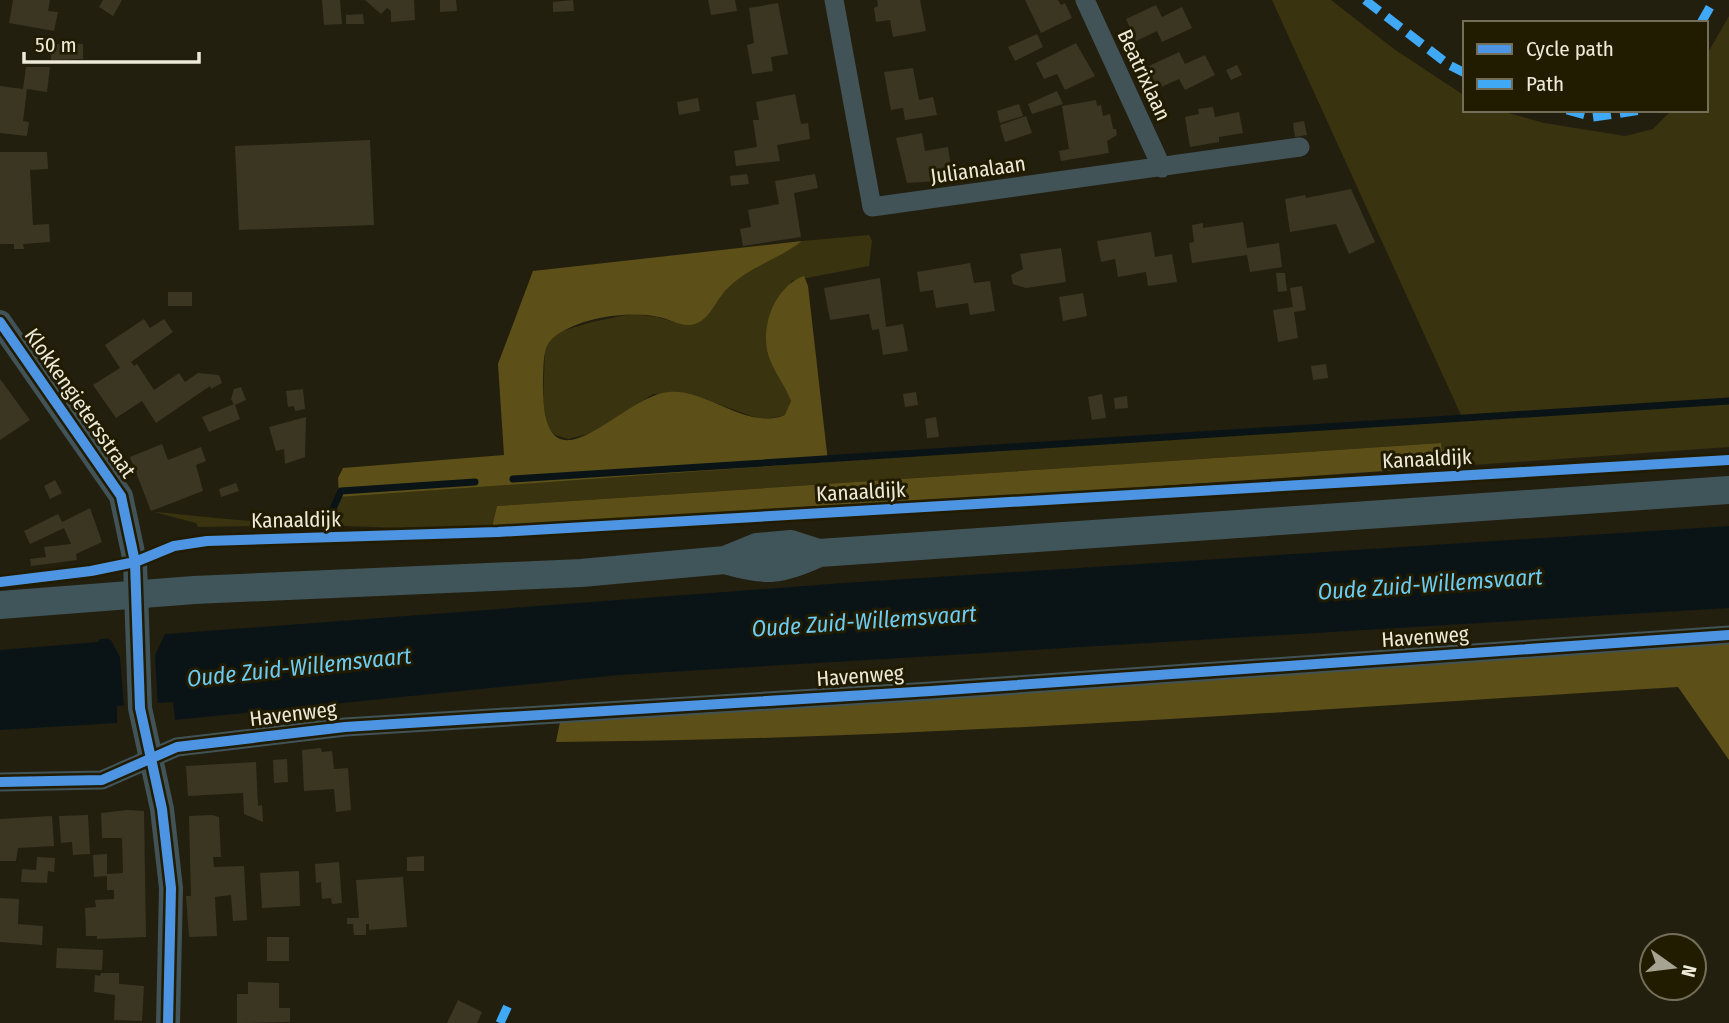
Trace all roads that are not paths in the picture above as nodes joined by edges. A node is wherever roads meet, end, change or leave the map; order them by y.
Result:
1 (834, 0) edge
2 (1084, 0) edge
3 (1300, 147) dead end
4 (1162, 168) junction
5 (0, 322) edge
6 (1729, 490) edge
7 (136, 594) junction
8 (0, 605) edge
9 (1729, 635) edge
10 (149, 759) junction
11 (0, 782) edge
12 (168, 1023) edge

1 - 4 street, Julianalaan
2 - 4 street, Beatrixlaan
3 - 4 street, Julianalaan
5 - 7 street, Klokkengietersstraat
6 - 7 main road
7 - 8 main road
7 - 10 street, Klokkengietersstraat
9 - 10 street, Havenweg
10 - 11 street, Havenweg
10 - 12 street, Klokkengietersstraat

